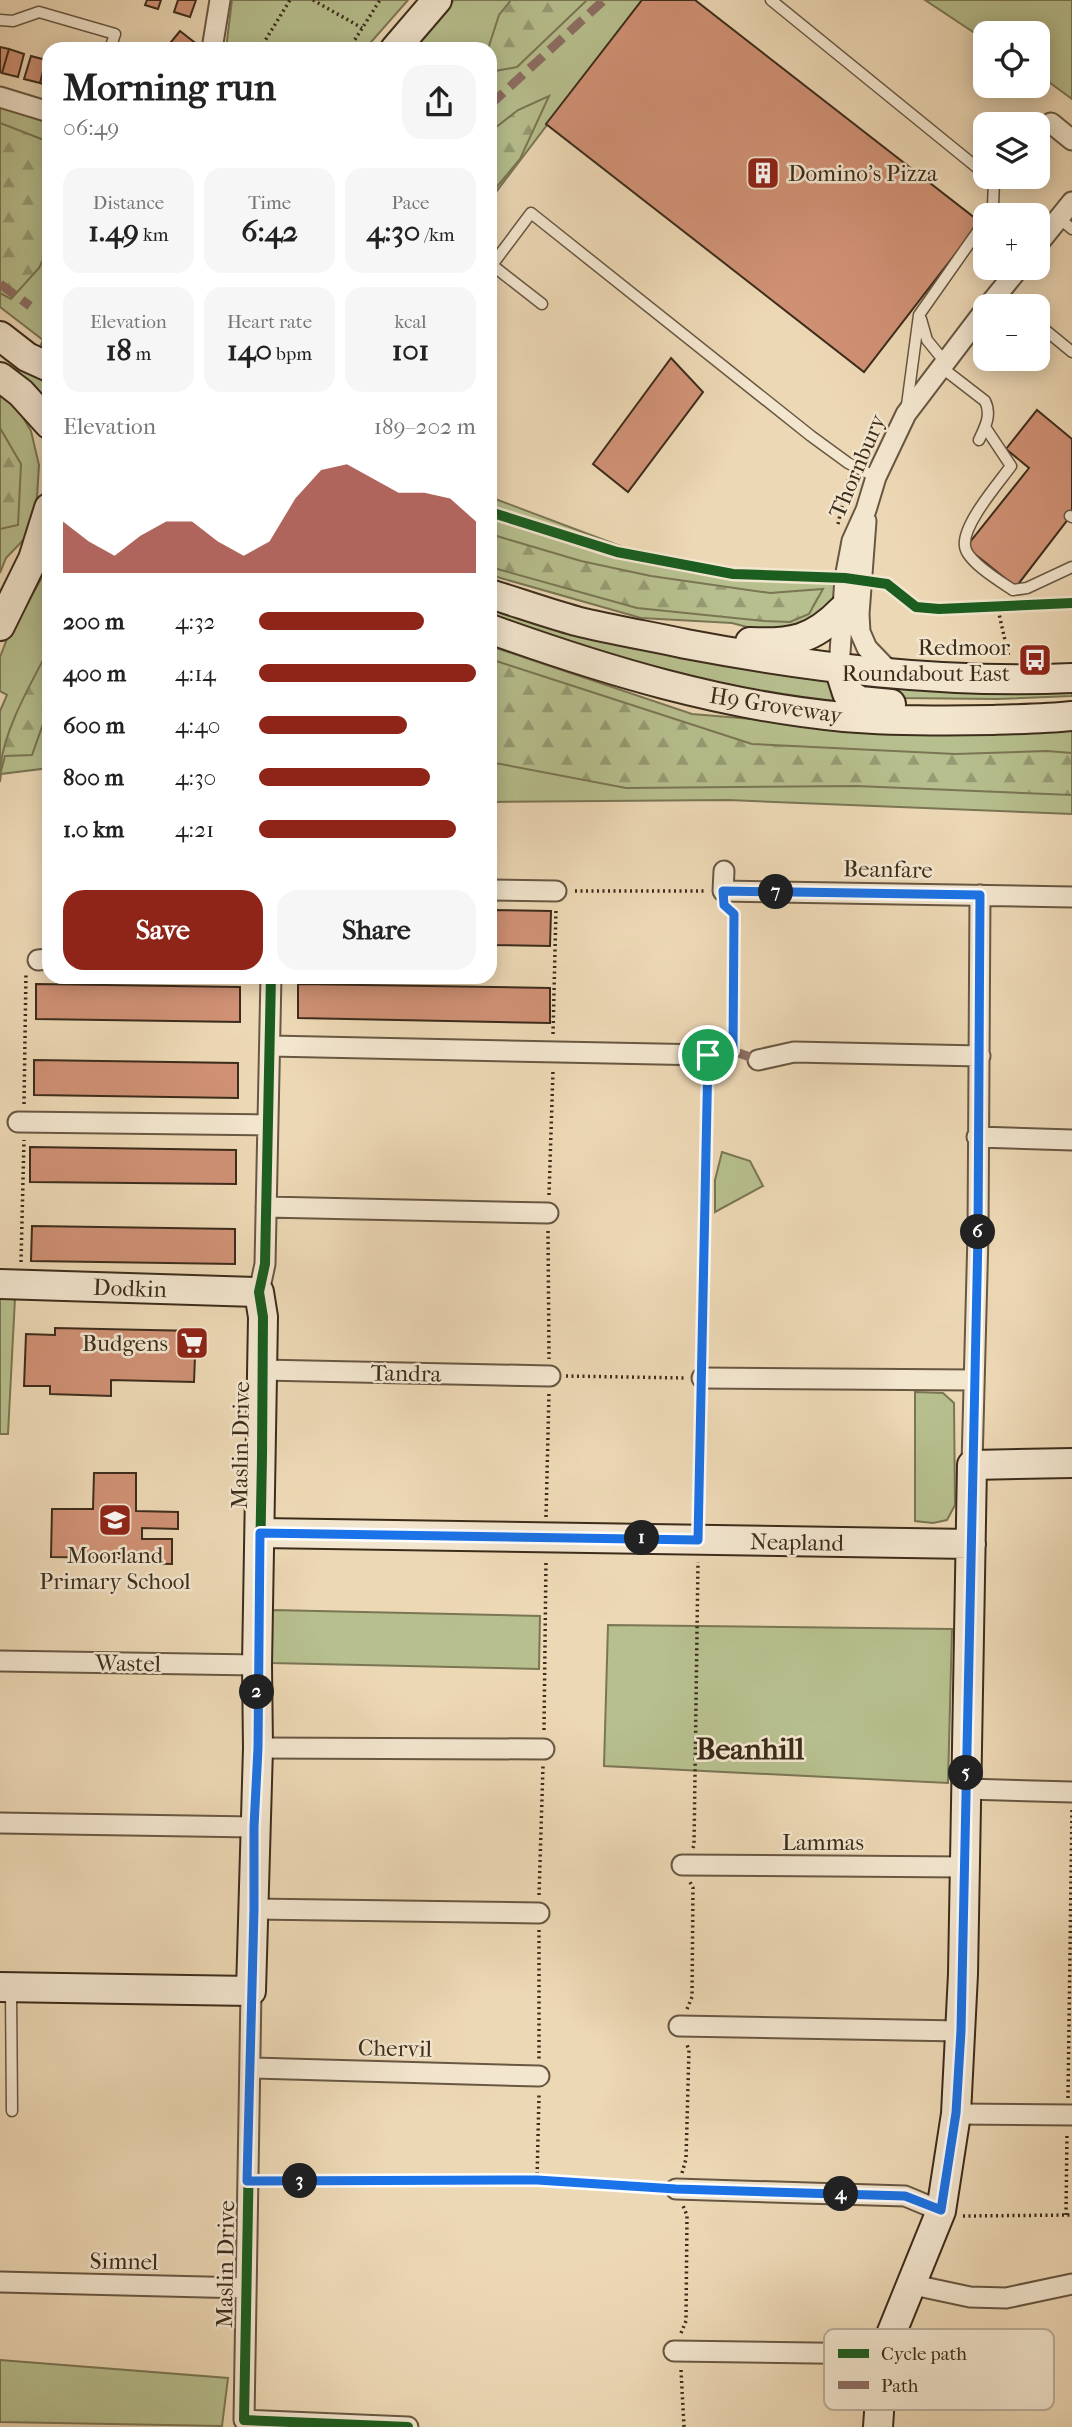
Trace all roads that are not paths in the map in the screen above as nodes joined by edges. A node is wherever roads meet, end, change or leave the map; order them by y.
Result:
1 (220, 0) edge
2 (437, 0) edge
3 (771, 0) edge
4 (0, 20) edge
5 (112, 42) edge
6 (213, 42) edge
7 (401, 42) edge
8 (0, 97) edge
9 (42, 110) edge
10 (1051, 124) dead end
11 (1072, 140) edge
12 (973, 164) edge
13 (1072, 202) edge
14 (1065, 224) edge
15 (1050, 235) edge
16 (973, 237) edge
17 (497, 258) edge
18 (497, 269) edge
19 (1009, 280) edge
20 (998, 294) edge
21 (542, 304) dead end
22 (919, 315) junction
23 (973, 326) edge
24 (1050, 334) edge
25 (0, 336) edge
26 (1072, 352) edge
27 (38, 362) edge
28 (943, 364) junction
29 (4, 380) edge
30 (906, 414) junction
31 (42, 416) edge
32 (985, 427) junction
33 (979, 440) dead end
34 (876, 477) junction
35 (866, 510) junction
36 (41, 553) edge
37 (1072, 567) edge
38 (497, 596) edge
39 (842, 610) junction
40 (2, 622) edge
41 (497, 632) edge
42 (632, 633) junction
43 (839, 668) junction
44 (892, 674) junction
45 (1072, 678) edge
46 (1072, 716) edge
47 (968, 720) junction
48 (723, 871) dead end
49 (497, 890) edge
50 (556, 891) road end
51 (980, 895) junction
52 (1072, 897) edge
53 (271, 984) edge
54 (270, 1046) junction
55 (708, 1055) road end
56 (980, 1056) junction
57 (758, 1060) dead end
58 (18, 1122) dead end
59 (267, 1125) junction
60 (977, 1138) junction
61 (1072, 1140) edge
62 (266, 1208) junction
63 (548, 1213) dead end
64 (0, 1284) edge
65 (259, 1292) junction
66 (262, 1370) junction
67 (550, 1376) road end
68 (702, 1378) road end
69 (974, 1380) junction
70 (1072, 1463) edge
71 (972, 1465) junction
72 (260, 1533) junction
73 (971, 1544) junction
74 (0, 1661) edge
75 (257, 1665) junction
76 (258, 1748) junction
77 (544, 1749) dead end
78 (966, 1789) junction
79 (1072, 1794) edge
80 (0, 1823) edge
81 (254, 1827) junction
82 (682, 1865) road end
83 (965, 1867) junction
84 (254, 1909) junction
85 (539, 1913) dead end
86 (6, 1987) edge
87 (251, 1991) junction
88 (679, 2026) road end
89 (961, 2031) junction
90 (250, 2068) junction
91 (539, 2076) dead end
92 (12, 2111) dead end
93 (956, 2113) junction
94 (1070, 2115) edge
95 (676, 2189) road end
96 (941, 2210) junction
97 (0, 2282) edge
98 (909, 2284) junction
99 (1072, 2284) edge
100 (246, 2288) junction
101 (892, 2329) edge
102 (674, 2351) road end
103 (824, 2353) edge
104 (408, 2427) edge

1 - 6 street
2 - 7 street
3 - 12 lane
4 - 5 lane
8 - 9 street
10 - 11 street
13 - 14 street
14 - 15 street
16 - 22 lane
17 - 34 lane
18 - 21 lane
19 - 20 street, Thornbury
22 - 28 lane
22 - 30 lane
23 - 28 street, Thornbury
24 - 26 lane
25 - 27 street
28 - 30 street, Thornbury
28 - 32 lane
29 - 31 street
30 - 34 street, Thornbury
32 - 33 lane
32 - 37 lane
34 - 35 street, Thornbury
35 - 39 street, Thornbury
35 - 44 street
36 - 40 street
38 - 42 street, H9 Groveway
39 - 42 street
39 - 43 street, Thornbury
41 - 47 street, H9 Groveway
42 - 43 street, H9 Groveway
43 - 44 street, H9 Groveway
43 - 47 street
44 - 45 street, H9 Groveway
46 - 47 street, H9 Groveway
48 - 51 street, Beanfare
49 - 50 street
51 - 52 street, Beanfare
51 - 56 street
53 - 54 street, Maslin Drive
54 - 55 street
54 - 59 street, Maslin Drive
56 - 57 street
56 - 60 street
58 - 59 street
59 - 62 street, Maslin Drive
60 - 61 street
60 - 69 street
62 - 63 street
62 - 65 street, Maslin Drive
64 - 65 street, Dodkin
65 - 66 street, Maslin Drive
66 - 67 street, Tandra
66 - 72 street, Maslin Drive
68 - 69 street
69 - 71 street
70 - 71 street
71 - 73 street
72 - 73 street, Neapland
72 - 75 street, Maslin Drive
73 - 78 street
74 - 75 street, Wastel
75 - 76 street, Maslin Drive
76 - 77 street
76 - 81 street, Maslin Drive
78 - 79 street
78 - 83 street
80 - 81 street
81 - 84 street, Maslin Drive
82 - 83 street, Lammas
83 - 89 street
84 - 85 street
84 - 87 street, Maslin Drive
86 - 87 street
86 - 92 lane
87 - 90 street, Maslin Drive
88 - 89 street
89 - 93 street
90 - 91 street, Chervil
90 - 100 street, Maslin Drive
93 - 94 street
93 - 96 street
95 - 96 street
96 - 98 street
97 - 100 street, Simnel
98 - 99 street
98 - 101 street
100 - 104 street, Maslin Drive
102 - 103 street

